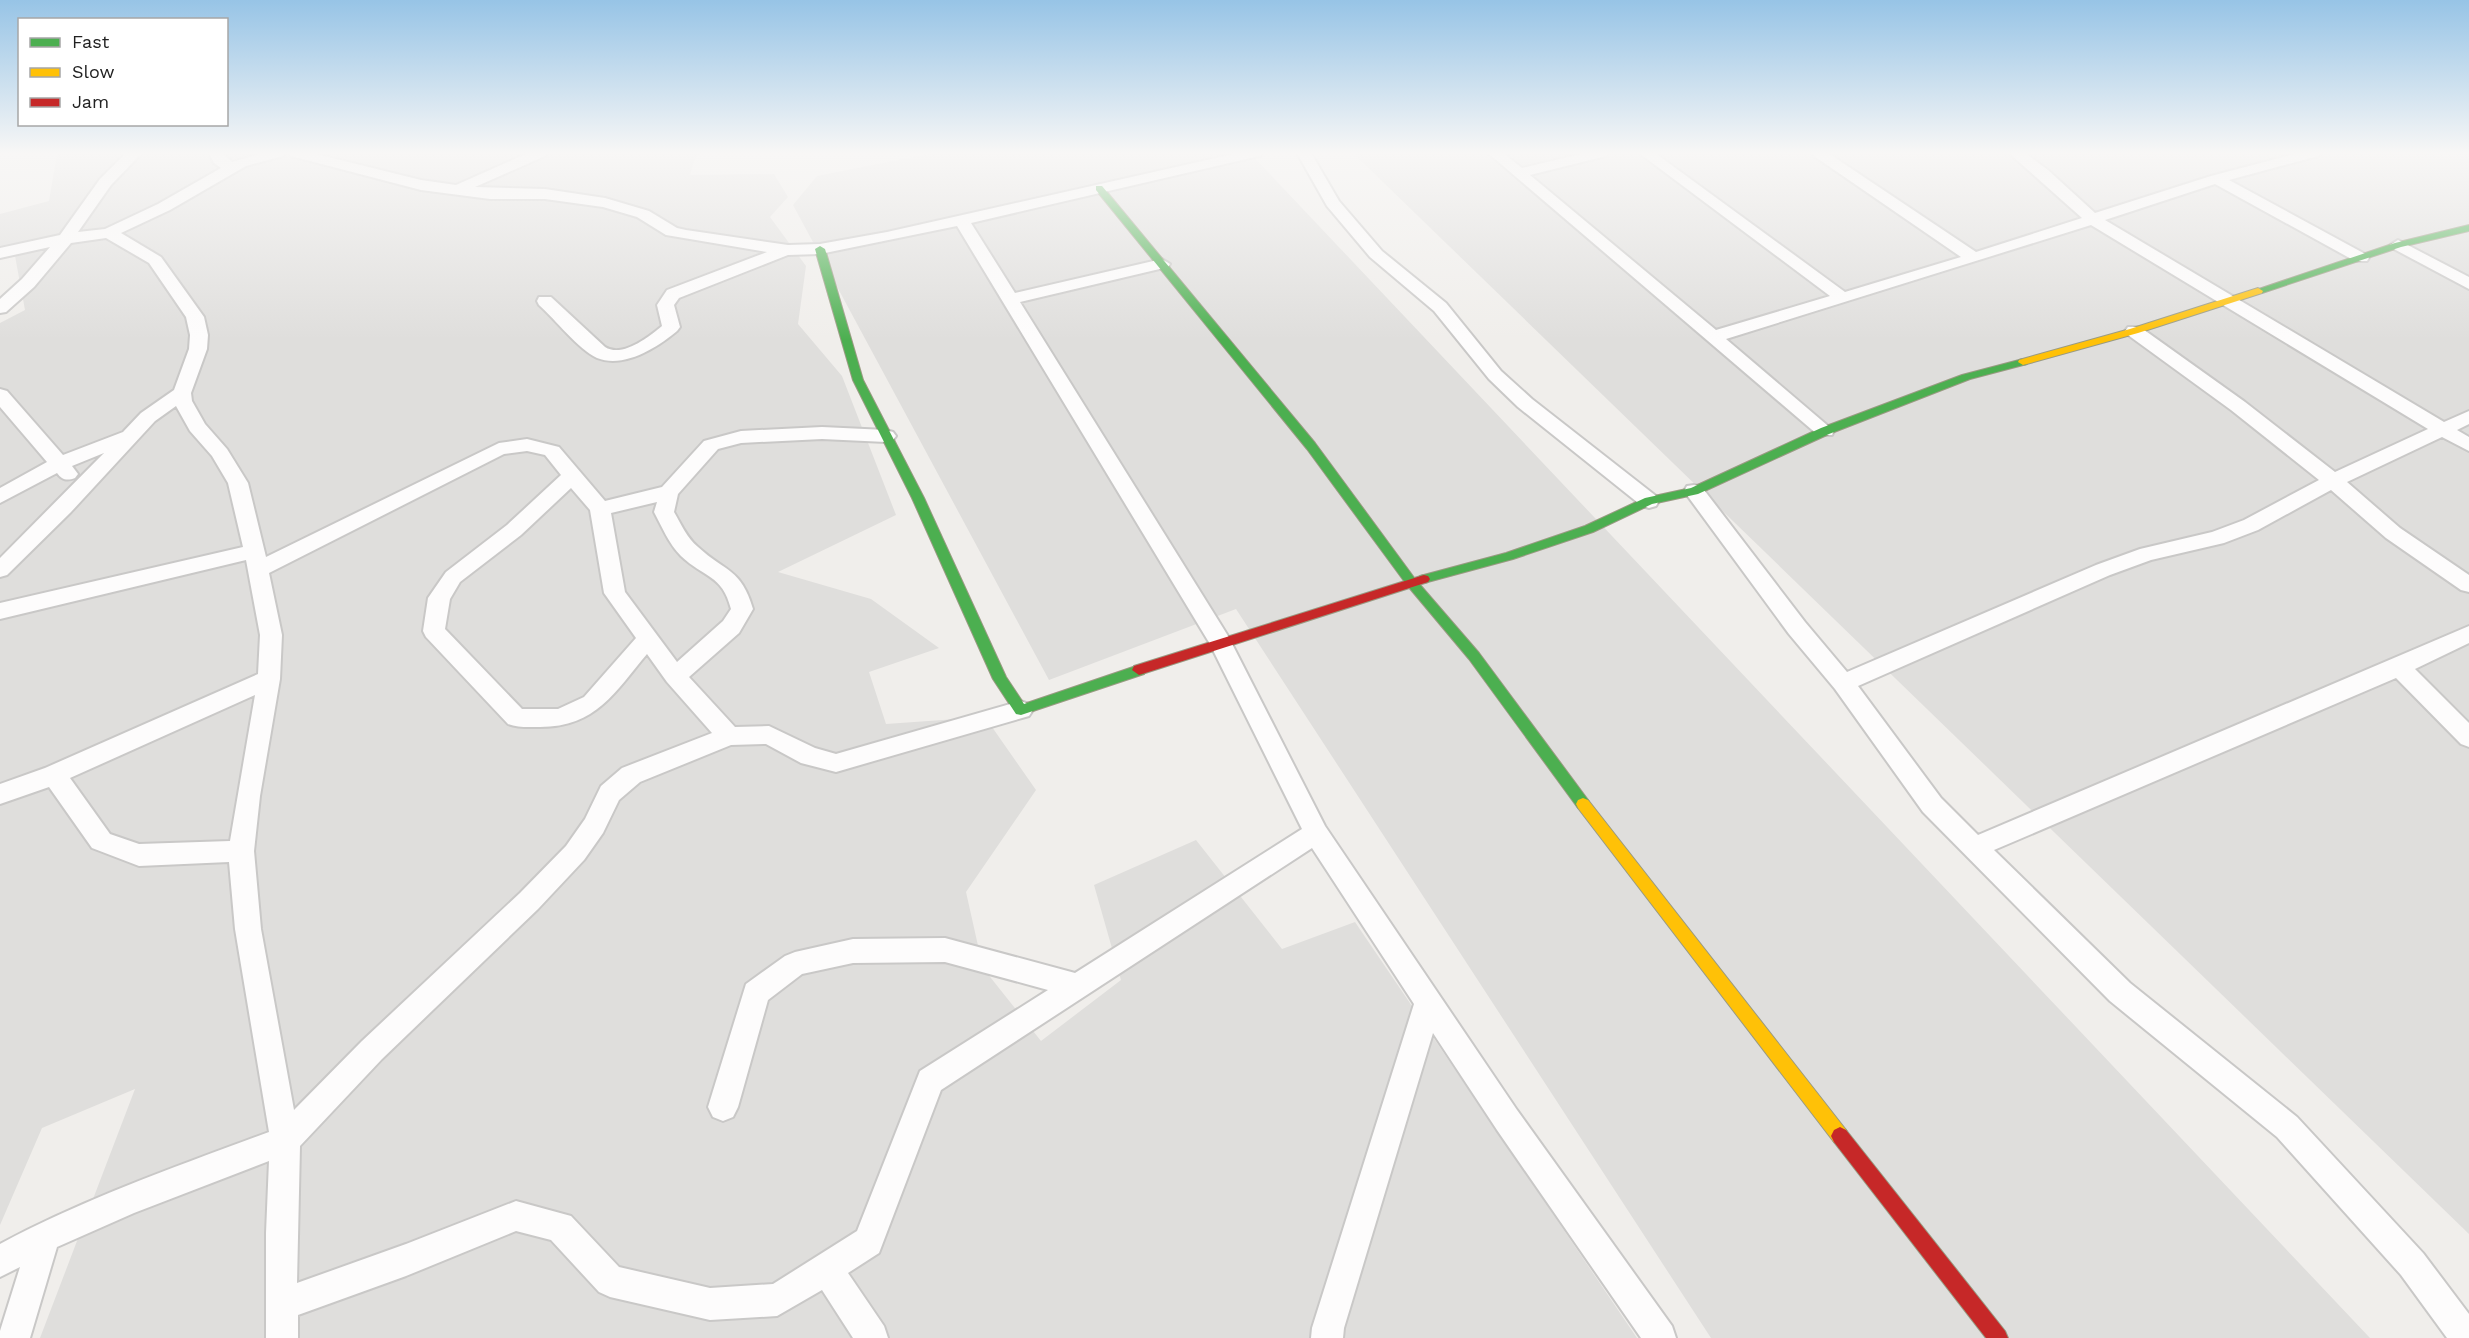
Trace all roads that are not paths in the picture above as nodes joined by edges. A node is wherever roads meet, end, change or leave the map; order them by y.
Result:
1 (82, 215) edge
2 (146, 215) edge
3 (642, 215) edge
4 (977, 215) edge
5 (1122, 215) edge
6 (1343, 215) edge
7 (1571, 215) edge
8 (1731, 215) edge
9 (1911, 215) edge
10 (2088, 215) edge
11 (2103, 215) edge
12 (2283, 215) edge
13 (961, 219) junction
14 (2092, 219) junction
15 (2469, 228) edge
16 (108, 233) junction
17 (66, 239) junction
18 (2398, 245) junction
19 (820, 249) junction
20 (788, 250) junction
21 (0, 253) edge
22 (1974, 258) junction
23 (2361, 258) junction
24 (1162, 264) junction
25 (2469, 284) edge
26 (1010, 298) junction
27 (1843, 298) junction
28 (2228, 299) junction
29 (545, 301) dead end
30 (0, 308) edge
31 (2134, 331) junction
32 (1713, 337) junction
33 (182, 393) junction
34 (0, 395) edge
35 (2469, 417) edge
36 (2441, 429) junction
37 (1825, 431) junction
38 (128, 436) junction
39 (886, 436) junction
40 (2469, 445) edge
41 (59, 464) junction
42 (572, 476) junction
43 (2333, 481) junction
44 (81, 488) junction
45 (1694, 491) junction
46 (669, 492) junction
47 (0, 495) edge
48 (1649, 501) junction
49 (600, 508) junction
50 (256, 560) junction
51 (0, 570) edge
52 (1411, 582) junction
53 (2469, 585) edge
54 (0, 610) edge
55 (2469, 634) edge
56 (648, 639) junction
57 (1220, 642) junction
58 (2399, 667) junction
59 (675, 676) junction
60 (269, 679) junction
61 (1843, 683) junction
62 (1021, 710) junction
63 (729, 736) junction
64 (2469, 738) edge
65 (54, 775) junction
66 (0, 794) edge
67 (1316, 833) junction
68 (1973, 848) junction
69 (241, 851) junction
70 (1078, 986) junction
71 (1428, 1003) junction
72 (723, 1107) dead end
73 (285, 1140) junction
74 (45, 1237) junction
75 (0, 1261) edge
76 (828, 1270) junction
77 (282, 1305) junction
78 (14, 1338) edge
79 (282, 1338) edge
80 (872, 1338) edge
81 (1327, 1338) edge
82 (1660, 1338) edge
83 (1998, 1338) edge
84 (2467, 1338) edge

1 - 17 street
2 - 16 street
3 - 20 street
4 - 13 street
5 - 24 street
6 - 48 street
7 - 32 street
8 - 27 street
9 - 22 street
10 - 14 street
11 - 14 street
12 - 23 street
13 - 19 street
13 - 26 street
14 - 22 street
14 - 28 street
15 - 18 street
16 - 17 street
16 - 33 street
17 - 21 street
17 - 30 street
18 - 23 street
18 - 25 street
19 - 20 street
19 - 39 street
20 - 29 street
22 - 27 street
23 - 28 street
24 - 26 street
24 - 52 street
26 - 57 street
27 - 32 street
28 - 31 street
28 - 36 street
31 - 37 street
31 - 43 street
32 - 37 street
33 - 38 street
33 - 50 street
34 - 41 street
35 - 36 street
36 - 40 street
36 - 43 street
37 - 45 street
38 - 41 street
38 - 44 street
39 - 46 street
39 - 62 street
41 - 44 street
41 - 47 street
42 - 49 street
42 - 50 street
42 - 56 street
43 - 53 street
43 - 61 street
44 - 51 street
45 - 48 street
45 - 61 street
46 - 49 street
46 - 59 street
48 - 52 street
49 - 56 street
50 - 54 street
50 - 60 street
52 - 57 street
52 - 83 street
55 - 58 street
56 - 59 street
57 - 62 street
57 - 67 street
58 - 64 street
58 - 68 street
59 - 63 street
60 - 65 street
60 - 69 street
61 - 68 street
62 - 63 street
63 - 73 street
65 - 66 street
65 - 69 street
67 - 70 street
67 - 71 street
68 - 84 street
69 - 73 street
70 - 72 street
70 - 76 street
71 - 81 street
71 - 82 street
73 - 74 street
73 - 77 street
74 - 75 street
74 - 78 street
76 - 77 street
76 - 80 street
77 - 79 street

